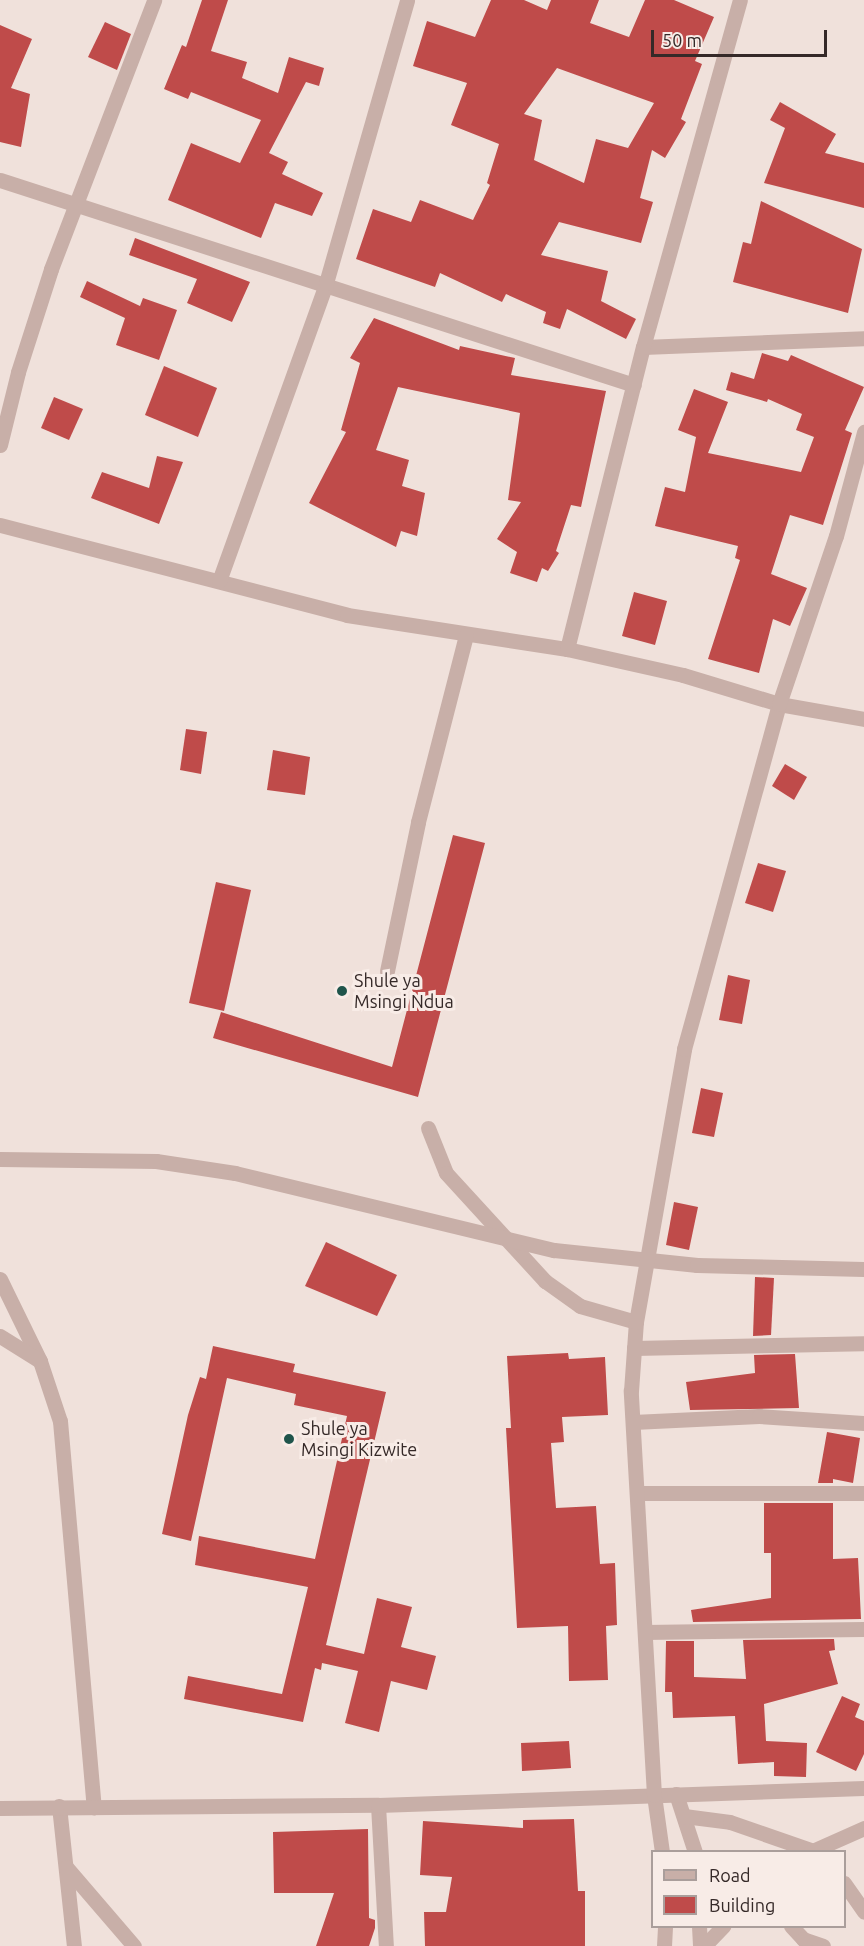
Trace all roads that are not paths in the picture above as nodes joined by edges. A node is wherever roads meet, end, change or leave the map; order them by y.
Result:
1 (154, 0) edge
2 (407, 0) edge
3 (740, 0) edge
4 (0, 180) edge
5 (75, 201) junction
6 (326, 283) junction
7 (864, 338) edge
8 (643, 347) junction
9 (634, 385) junction
10 (864, 432) edge
11 (0, 445) edge
12 (0, 525) edge
13 (219, 581) junction
14 (466, 635) junction
15 (567, 649) junction
16 (779, 704) junction
17 (864, 719) edge
18 (387, 971) dead end
19 (428, 1128) dead end
20 (0, 1159) edge
21 (508, 1242) junction
22 (648, 1258) junction
23 (864, 1269) edge
24 (0, 1279) edge
25 (636, 1322) junction
26 (0, 1336) edge
27 (864, 1343) edge
28 (634, 1348) junction
29 (40, 1361) junction
30 (633, 1422) junction
31 (864, 1423) edge
32 (637, 1493) junction
33 (864, 1493) edge
34 (864, 1629) edge
35 (645, 1632) junction
36 (864, 1788) edge
37 (676, 1794) junction
38 (654, 1795) junction
39 (378, 1805) junction
40 (59, 1806) junction
41 (0, 1808) edge
42 (94, 1808) junction
43 (684, 1816) junction
44 (864, 1828) edge
45 (662, 1850) edge
46 (695, 1850) edge
47 (810, 1850) edge
48 (815, 1850) edge
49 (66, 1867) junction
50 (846, 1886) edge
51 (864, 1912) edge
52 (665, 1928) edge
53 (699, 1928) edge
54 (721, 1928) edge
55 (793, 1928) edge
56 (74, 1946) edge
57 (134, 1946) edge
58 (386, 1946) edge
59 (664, 1946) edge
60 (702, 1946) edge
61 (823, 1946) edge

1 - 5 street
2 - 6 street
3 - 8 street
4 - 5 street
5 - 6 street
5 - 11 street
6 - 9 street
6 - 13 street
7 - 8 street
8 - 9 street
9 - 15 street
10 - 16 street
12 - 13 street
13 - 14 street
14 - 15 street
14 - 18 street
15 - 16 street
16 - 17 street
16 - 22 street
19 - 21 street
20 - 21 street
21 - 22 street
21 - 25 street
22 - 23 street
22 - 25 street
24 - 29 street
25 - 28 street
26 - 29 street
27 - 28 street
28 - 30 street
29 - 42 street
30 - 31 street
30 - 32 street
32 - 33 street
32 - 35 street
34 - 35 street
35 - 38 street
36 - 37 street
37 - 38 street
37 - 43 street
38 - 39 street
38 - 45 street
39 - 42 street
39 - 58 street
40 - 41 street
40 - 42 street
40 - 49 street
43 - 46 street
43 - 47 street
44 - 48 street
49 - 56 street
49 - 57 street
50 - 51 street
52 - 59 street
53 - 60 street
54 - 60 street
55 - 61 street

